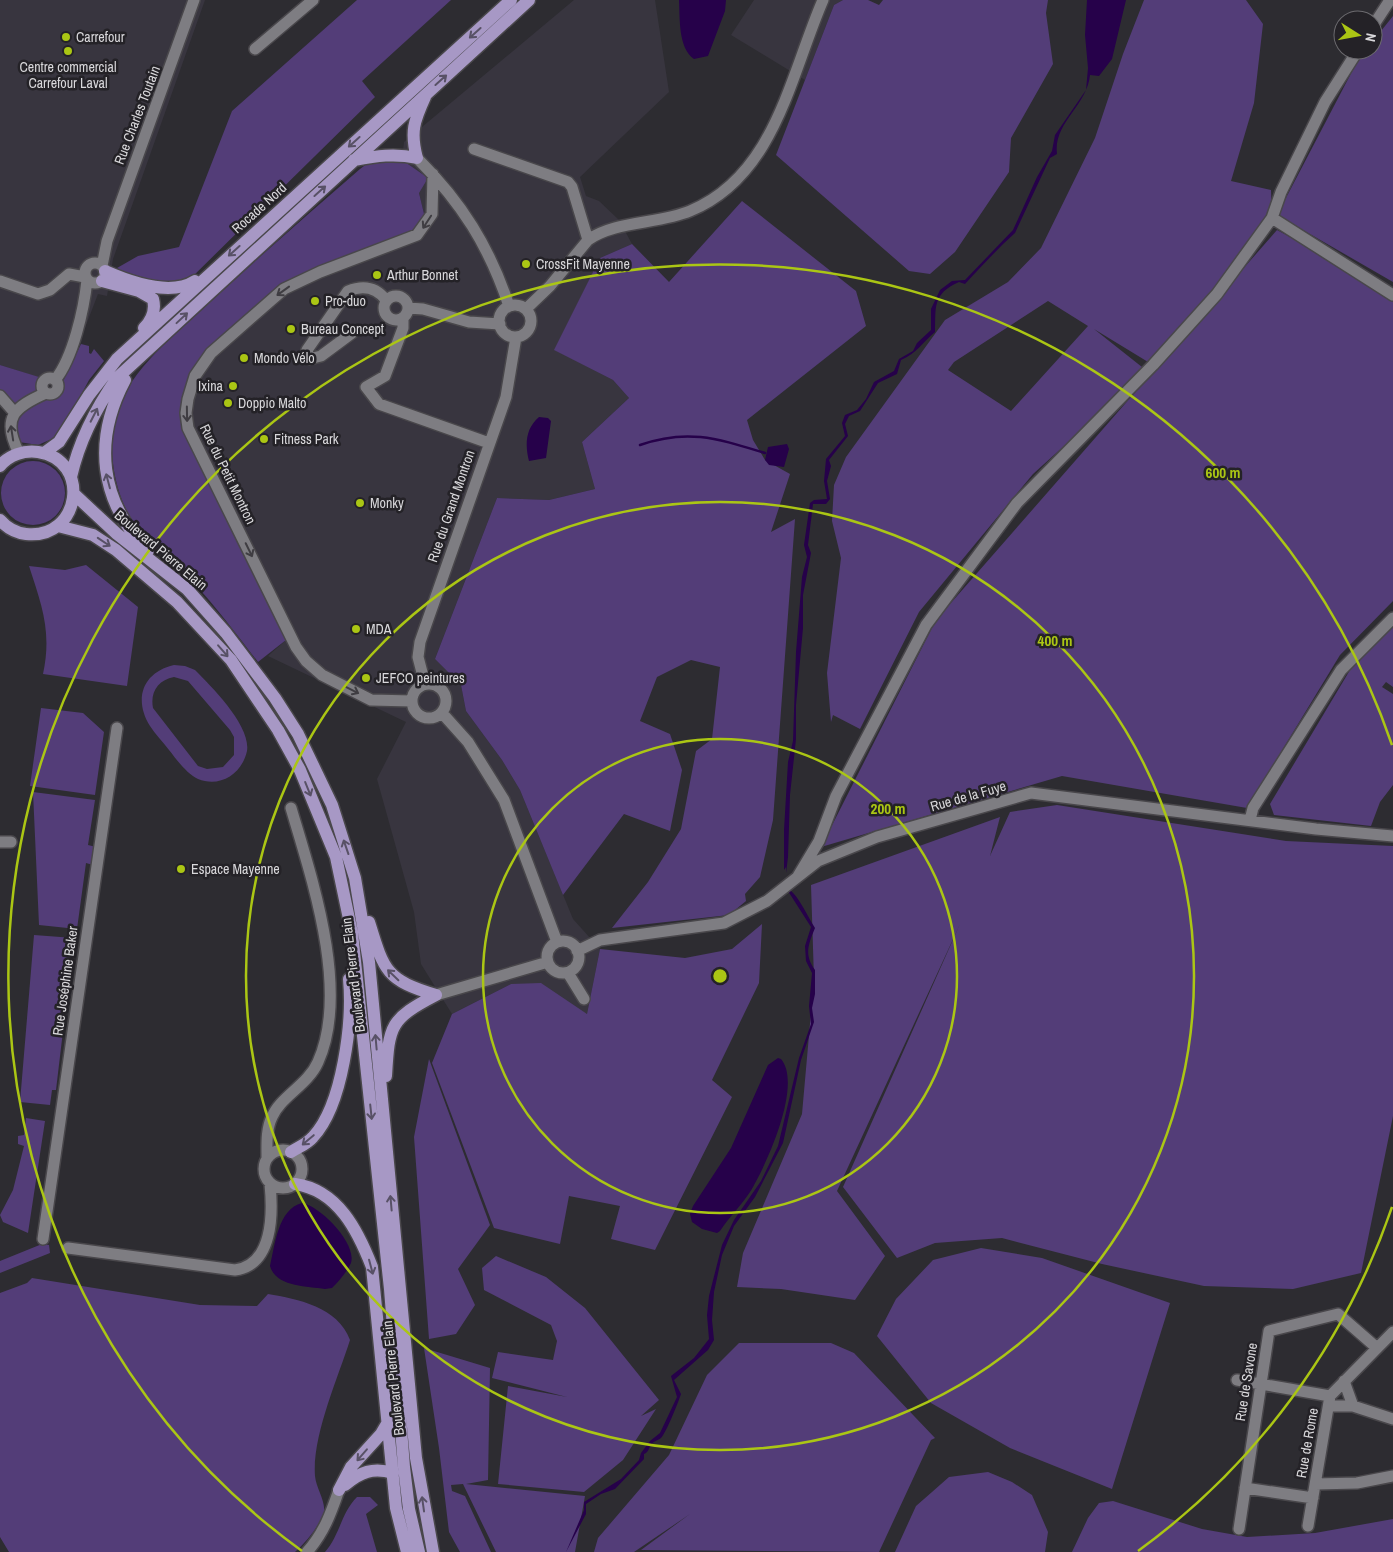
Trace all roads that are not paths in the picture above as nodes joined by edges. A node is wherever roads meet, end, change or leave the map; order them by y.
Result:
1 (194, 0) edge
2 (312, 0) edge
3 (511, 0) edge
4 (529, 0) edge
5 (823, 0) edge
6 (1390, 0) edge
7 (1383, 11) edge
8 (255, 49) dead end
9 (1352, 60) edge
10 (427, 92) junction
11 (474, 149) dead end
12 (417, 158) junction
13 (354, 160) junction
14 (433, 174) junction
15 (1272, 218) junction
16 (588, 240) junction
17 (214, 269) junction
18 (95, 273) junction
19 (0, 281) edge
20 (1393, 295) edge
21 (386, 300) junction
22 (510, 306) junction
23 (526, 309) junction
24 (405, 313) junction
25 (500, 324) junction
26 (352, 333) dead end
27 (516, 337) junction
28 (146, 352) junction
29 (117, 359) junction
30 (0, 396) edge
31 (14, 412) junction
32 (489, 443) junction
33 (19, 453) junction
34 (44, 453) junction
35 (0, 466) edge
36 (71, 477) junction
37 (74, 494) junction
38 (58, 526) junction
39 (3, 528) edge
40 (187, 589) junction
41 (1393, 618) edge
42 (425, 684) junction
43 (412, 701) junction
44 (442, 713) junction
45 (117, 728) dead end
46 (291, 808) dead end
47 (1250, 820) junction
48 (1393, 836) edge
49 (329, 840) junction
50 (798, 876) junction
51 (355, 878) junction
52 (557, 942) junction
53 (578, 951) junction
54 (548, 962) junction
55 (568, 972) junction
56 (436, 995) junction
57 (584, 999) dead end
58 (383, 1113) junction
59 (272, 1117) junction
60 (288, 1151) junction
61 (267, 1158) junction
62 (270, 1184) junction
63 (292, 1186) junction
64 (271, 1217) junction
65 (43, 1239) dead end
66 (68, 1248) dead end
67 (1391, 1337) edge
68 (1377, 1348) junction
69 (1237, 1380) dead end
70 (1344, 1382) junction
71 (1261, 1385) junction
72 (1329, 1401) junction
73 (1352, 1406) junction
74 (1393, 1419) edge
75 (388, 1422) junction
76 (393, 1473) junction
77 (1393, 1476) edge
78 (1315, 1484) junction
79 (1245, 1488) junction
80 (339, 1490) junction
81 (1313, 1498) junction
82 (1308, 1526) dead end
83 (1239, 1529) dead end
84 (307, 1552) edge
85 (406, 1552) edge
86 (419, 1552) edge
87 (433, 1552) edge

1 - 18 street, Rue Charles Toutain
2 - 8 street
3 -> 17 main road, Rocade Nord
10 -> 4 main road, Rocade Nord
5 - 16 street
6 - 7 street
9 - 15 street
10 - 12 main road
10 - 13 main road, Rocade Nord
11 - 16 street
12 - 13 main road
12 - 14 street
28 -> 13 main road, Rocade Nord
14 - 22 street
14 -> 43 street, Rue du Petit Montron
15 - 20 street
15 - 50 street
16 - 23 street
17 - 18 main road
17 - 29 main road, Rocade Nord
18 - 19 street
18 - 29 main road
18 - 31 street, Rue Charles Toutain
21 - 24 street
21 - 24 street
21 - 26 street
22 - 23 street
22 - 25 street
23 - 27 street
24 - 25 street
24 - 32 street
25 - 27 street
27 - 32 street, Rue du Grand Montron
36 -> 28 main road, Rocade Nord
40 -> 28 main road, Rocade Nord
29 - 34 main road, Rocade Nord
30 - 31 street
33 -> 31 street
32 - 42 street, Rue du Grand Montron
33 - 34 main road
33 - 35 main road
34 - 36 main road
36 - 37 main road
37 - 38 main road
37 - 40 main road, Boulevard Pierre Elain
38 - 39 main road
38 -> 49 main road, Boulevard Pierre Elain
51 -> 40 main road, Boulevard Pierre Elain
41 - 47 street
42 - 43 street
42 - 44 street
43 - 44 street
44 - 52 street
45 - 65 street, Rue Joséphine Baker
46 - 59 street
47 - 48 street, Rue de la Fuye
47 - 50 street, Rue de la Fuye
49 -> 60 main road
49 -> 86 main road, Boulevard Pierre Elain
50 - 53 street, Rue de la Fuye
56 -> 51 main road
58 -> 51 main road, Boulevard Pierre Elain
52 - 53 street
52 - 54 street
53 - 55 street
54 - 55 street
54 - 56 street
55 - 57 street
56 - 58 main road
87 -> 58 main road, Boulevard Pierre Elain
59 - 60 street
59 - 61 street
60 - 61 street
60 - 63 street
61 - 62 street
62 - 63 street
62 - 64 street
63 - 64 street
63 -> 75 main road
64 - 66 street
67 - 68 street, Rue de Rome
68 - 70 street, Rue de Rome
68 - 71 street, Rue de Savone
69 - 71 street
70 - 72 street, Rue de Rome
70 - 73 street
71 - 72 street
71 - 79 street, Rue de Savone
72 - 73 street
72 - 78 street, Rue de Rome
73 - 74 street
75 - 76 main road
75 -> 80 main road
76 - 80 main road
76 - 85 main road
77 - 78 street
78 - 81 street, Rue de Rome
79 - 81 street
79 - 83 street, Rue de Savone
80 - 84 street
81 - 82 street, Rue de Rome

